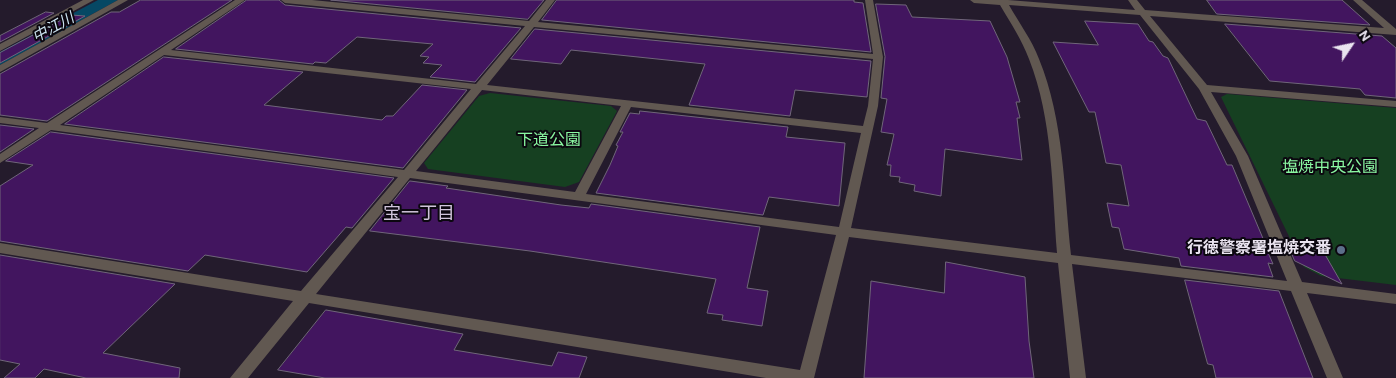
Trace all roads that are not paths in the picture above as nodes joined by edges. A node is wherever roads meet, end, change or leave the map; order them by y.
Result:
1 (90, 0) edge
2 (124, 0) edge
3 (241, 0) edge
4 (285, 0) edge
5 (551, 0) edge
6 (869, 0) edge
7 (974, 0) edge
8 (1132, 0) edge
9 (1357, 0) edge
10 (1002, 1) edge
11 (1144, 13) junction
12 (532, 24) junction
13 (1395, 32) edge
14 (0, 48) edge
15 (162, 52) junction
16 (878, 57) junction
17 (0, 69) edge
18 (479, 88) junction
19 (1204, 88) junction
20 (627, 104) junction
21 (1396, 104) edge
22 (0, 120) edge
23 (48, 127) junction
24 (868, 130) junction
25 (0, 159) edge
26 (407, 174) junction
27 (579, 196) junction
28 (844, 232) junction
29 (0, 248) edge
30 (1064, 260) junction
31 (1298, 288) junction
32 (306, 296) junction
33 (1396, 299) edge
34 (238, 378) edge
35 (806, 378) edge
36 (1078, 378) edge
37 (1335, 378) edge

1 - 14 street
2 - 17 street
3 - 15 street
4 - 12 street
5 - 12 street
6 - 16 street
7 - 10 street
8 - 11 street
9 - 13 street
10 - 11 street
10 - 30 street
11 - 13 street
11 - 19 street
12 - 16 street
12 - 18 street
15 - 18 street
15 - 23 street
16 - 24 street
18 - 20 street
18 - 26 street
19 - 21 street
19 - 31 street
20 - 24 street
20 - 27 street
22 - 23 street
23 - 25 street
23 - 26 street
24 - 28 street
26 - 27 street
26 - 32 street
27 - 28 street
28 - 30 street
28 - 35 street
29 - 32 street
30 - 31 street
30 - 36 street
31 - 33 street
31 - 37 street
32 - 34 street
32 - 35 street

